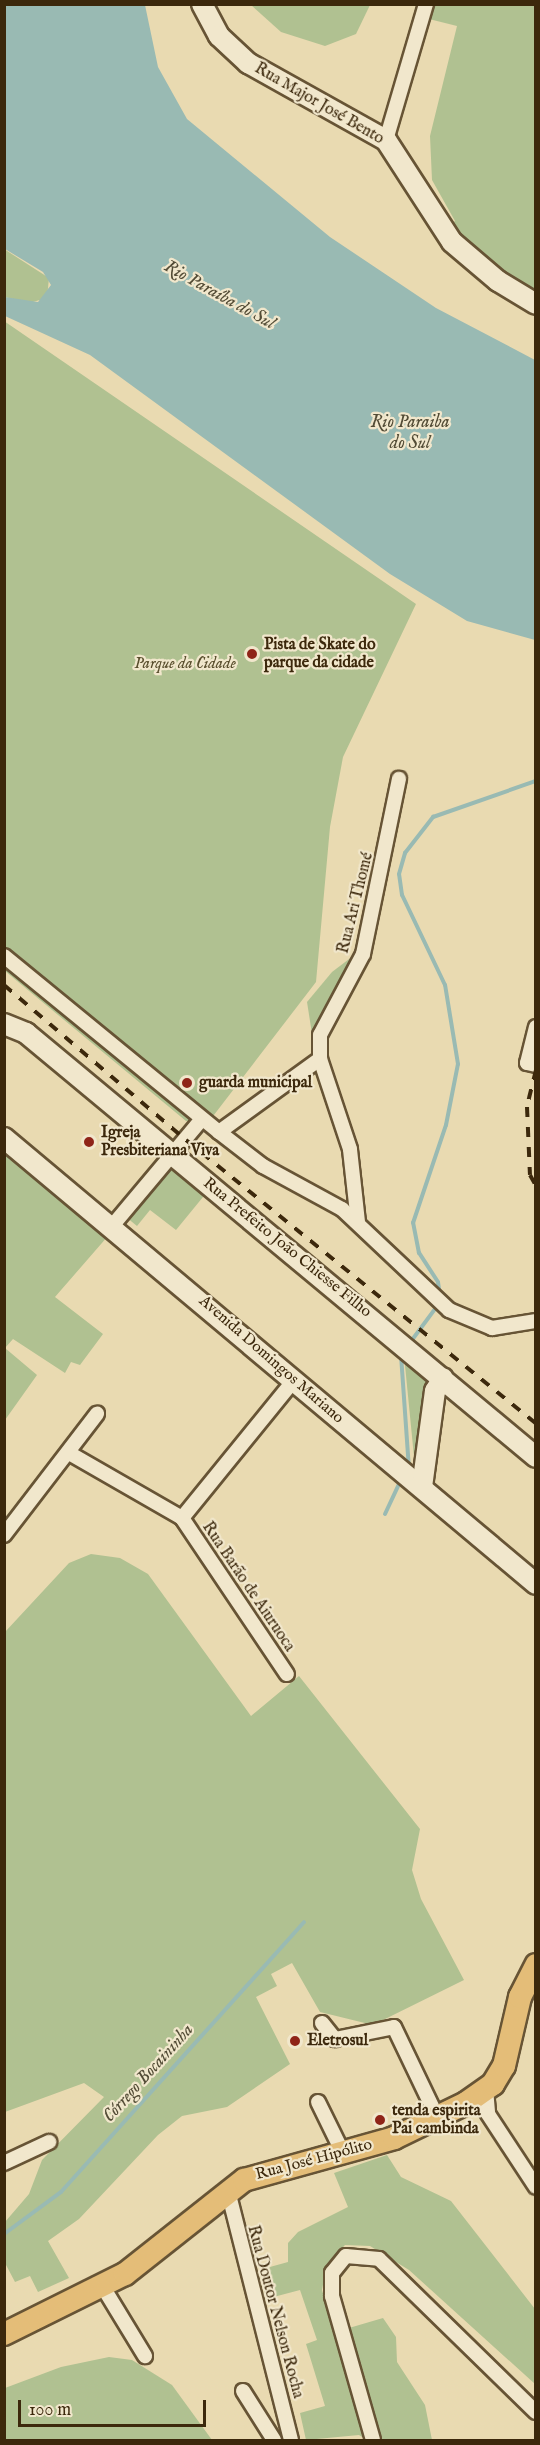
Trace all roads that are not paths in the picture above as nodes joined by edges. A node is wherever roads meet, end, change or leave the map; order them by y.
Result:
1 (202, 4) edge
2 (426, 4) edge
3 (386, 141) junction
4 (536, 304) edge
5 (399, 779) dead end
6 (4, 956) edge
7 (4, 1024) edge
8 (536, 1027) edge
9 (321, 1059) junction
10 (536, 1065) edge
11 (201, 1120) junction
12 (219, 1132) junction
13 (4, 1138) edge
14 (171, 1156) junction
15 (358, 1222) junction
16 (113, 1225) junction
17 (536, 1321) edge
18 (443, 1377) junction
19 (294, 1380) junction
20 (97, 1414) dead end
21 (69, 1453) junction
22 (536, 1457) edge
23 (418, 1484) junction
24 (182, 1518) junction
25 (4, 1536) edge
26 (536, 1584) edge
27 (287, 1674) dead end
28 (536, 1965) edge
29 (322, 2023) dead end
30 (486, 2089) junction
31 (318, 2102) dead end
32 (466, 2103) junction
33 (488, 2114) junction
34 (438, 2119) junction
35 (49, 2142) dead end
36 (343, 2153) junction
37 (4, 2163) edge
38 (536, 2187) edge
39 (228, 2191) junction
40 (103, 2287) junction
41 (4, 2334) edge
42 (145, 2356) dead end
43 (243, 2391) dead end
44 (536, 2412) edge
45 (274, 2440) edge
46 (291, 2440) edge
47 (373, 2440) edge

1 - 3 main road, Rua Major José Bento
2 - 3 street
3 - 4 main road, Rua Major José Bento
5 - 9 street, Rua Ari Thomé
6 - 11 street
7 - 14 main road, Rua Prefeito João Chiesse Filho
8 - 10 street
9 - 12 street
9 - 15 street
11 - 12 street
11 - 14 street
12 - 15 street
13 - 16 main road, Avenida Domingos Mariano
14 - 16 street
14 - 18 main road, Rua Prefeito João Chiesse Filho
15 - 17 street
16 - 19 main road, Avenida Domingos Mariano
18 - 22 main road, Rua Prefeito João Chiesse Filho
18 - 23 main road
19 - 23 main road, Avenida Domingos Mariano
19 - 24 street
20 - 21 street
21 - 24 street
21 - 25 street
23 - 26 main road, Avenida Domingos Mariano
24 - 27 street, Rua Barão de Aiuruoca
28 - 30 main road, Rua José Hipólito
29 - 34 street
30 - 32 main road, Rua José Hipólito
30 - 33 street
31 - 36 street
32 - 33 street
32 - 34 main road, Rua José Hipólito
33 - 38 street
34 - 36 main road, Rua José Hipólito
35 - 37 street
36 - 39 main road, Rua José Hipólito
39 - 40 main road, Rua José Hipólito
39 - 46 street, Rua Doutor Nelson Rocha
40 - 41 main road, Rua José Hipólito
40 - 42 street
43 - 45 street
44 - 47 street

